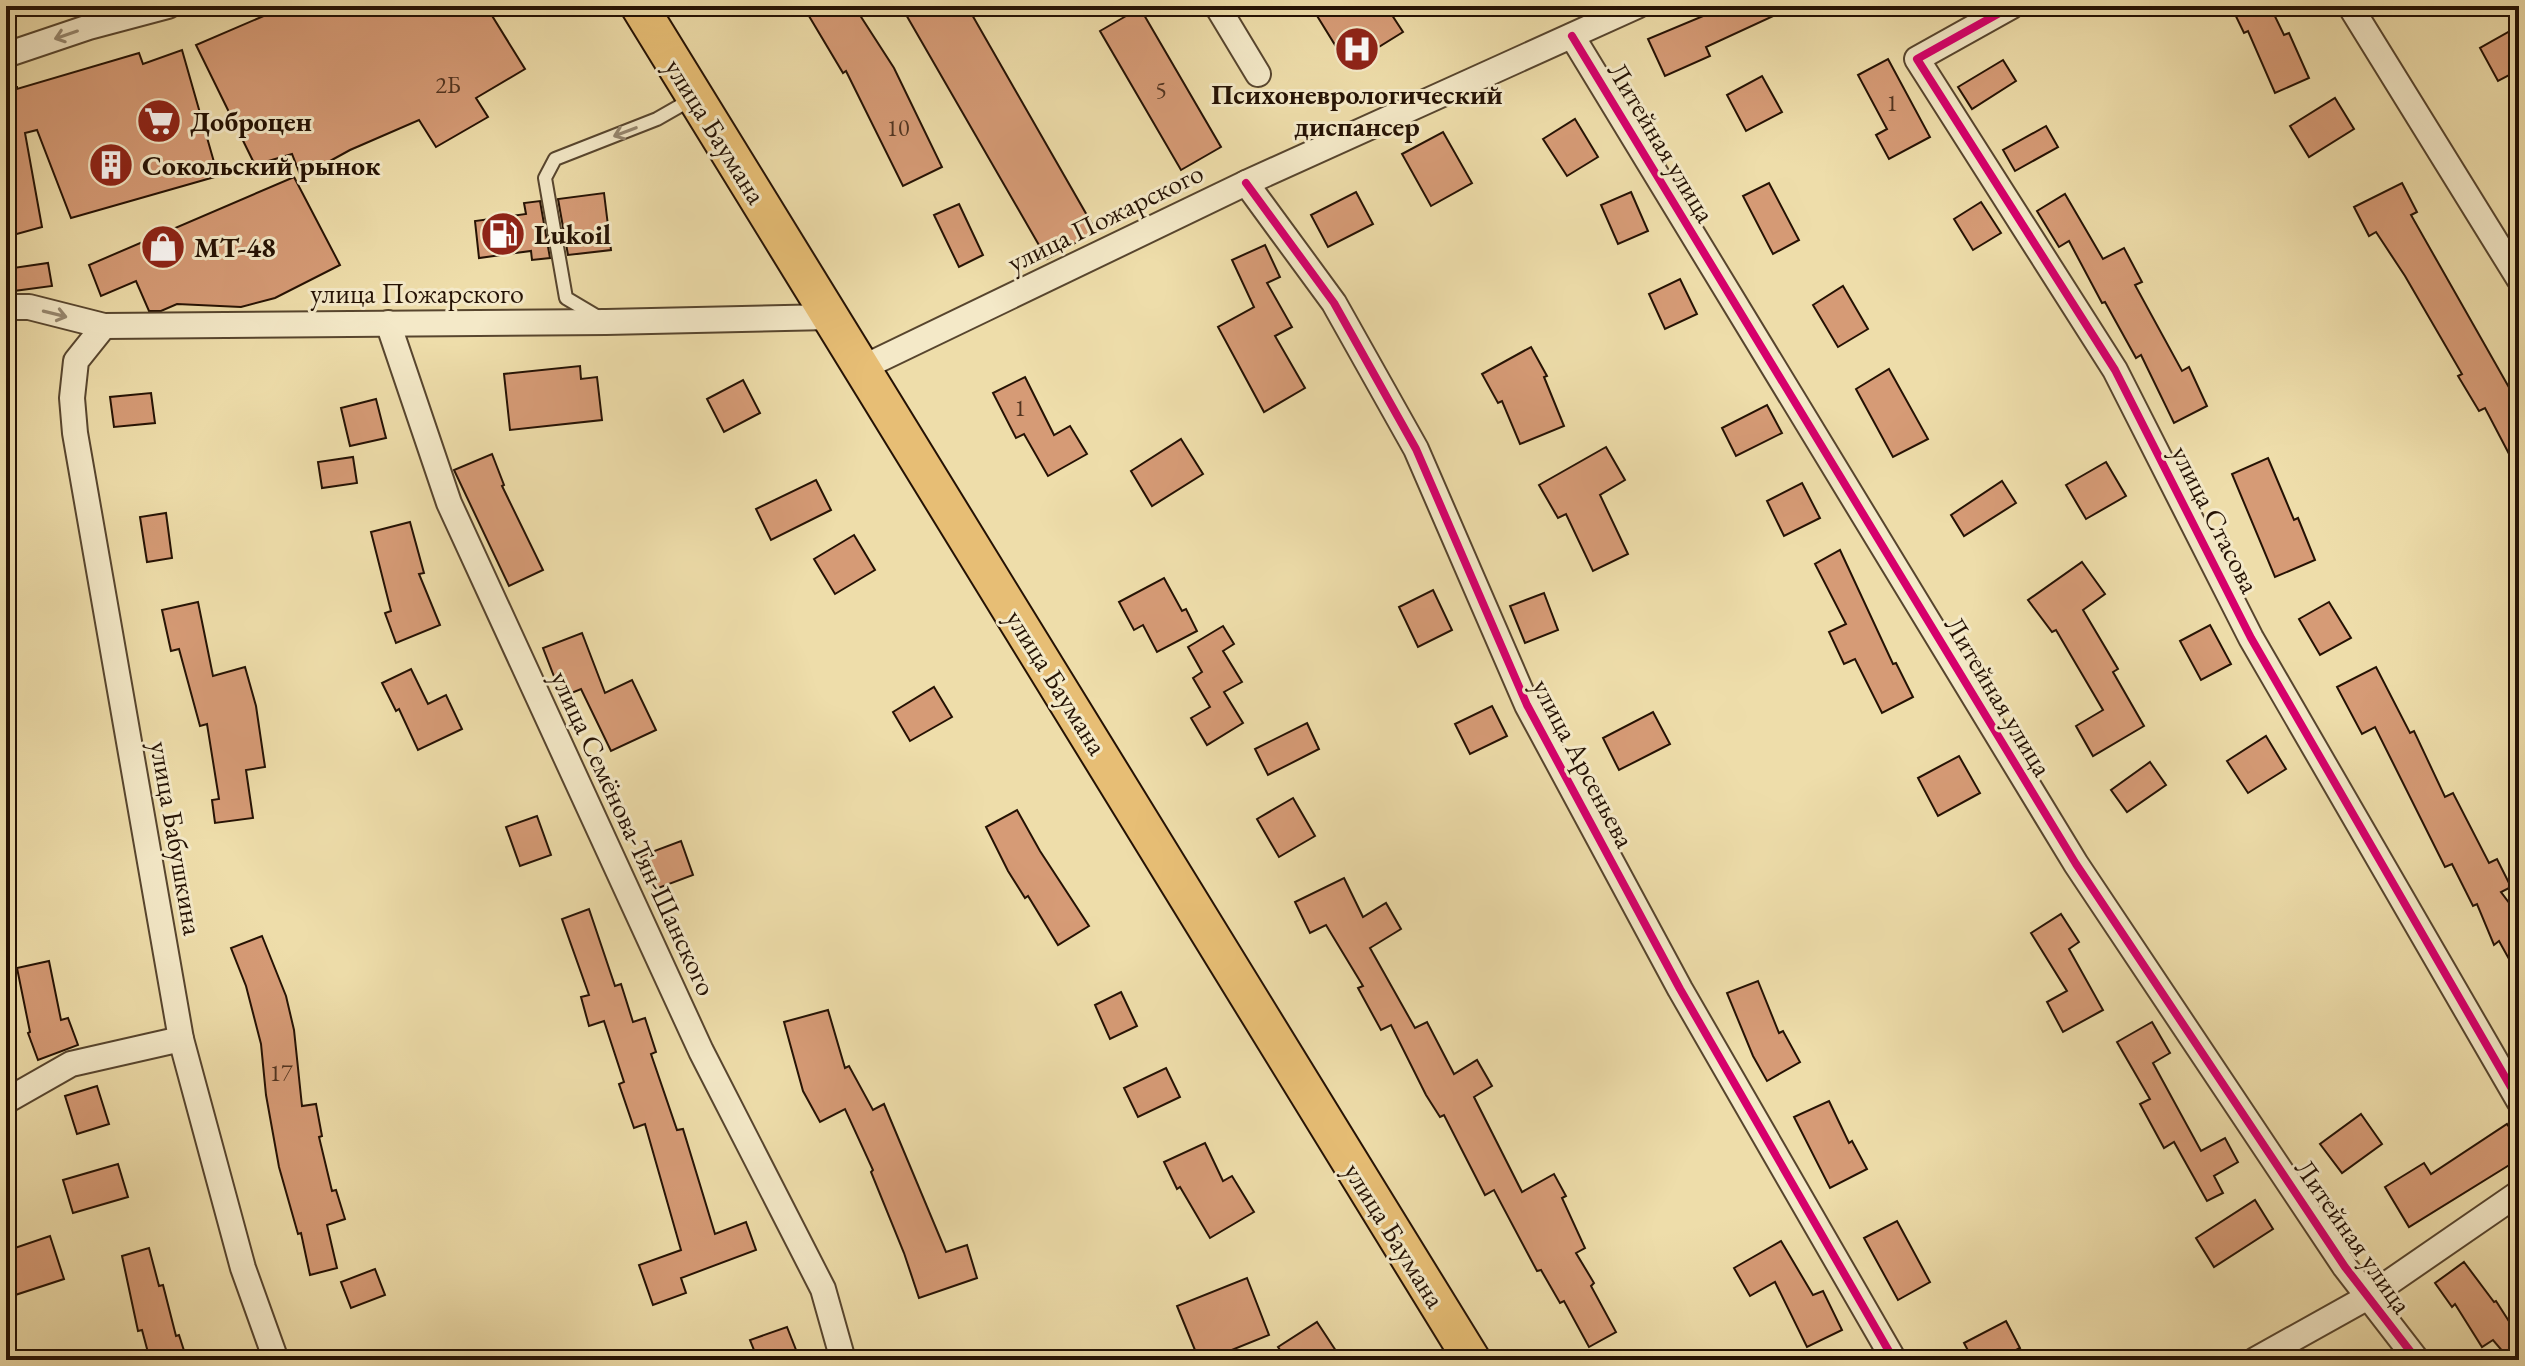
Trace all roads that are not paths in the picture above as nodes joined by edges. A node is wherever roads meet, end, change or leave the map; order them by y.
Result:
1 (168, 6) edge
2 (639, 6) edge
3 (1217, 6) edge
4 (1637, 6) edge
5 (2012, 6) edge
6 (2350, 6) edge
7 (1572, 36) junction
8 (6, 55) edge
9 (1258, 74) dead end
10 (695, 97) junction
11 (1246, 183) junction
12 (2519, 279) edge
13 (6, 307) edge
14 (830, 317) junction
15 (606, 322) junction
16 (388, 323) junction
17 (104, 326) junction
18 (864, 367) junction
19 (181, 1039) junction
20 (6, 1101) edge
21 (2519, 1101) edge
22 (2519, 1193) edge
23 (2368, 1297) junction
24 (276, 1360) edge
25 (843, 1360) edge
26 (1472, 1360) edge
27 (1894, 1360) edge
28 (2255, 1360) edge
29 (2417, 1360) edge

1 -> 8 street
2 - 10 main road, улица Баумана
3 - 9 street
4 - 7 street, улица Пожарского
5 - 21 street, улица Стасова
6 - 12 street
7 - 11 street, улица Пожарского
7 - 23 street, Литейная улица
10 - 14 main road, улица Баумана
10 -> 15 lane
11 - 18 street, улица Пожарского
11 - 27 street, улица Арсеньева
13 -> 17 street, улица Пожарского
14 - 15 street, улица Пожарского
14 - 18 main road, улица Баумана
15 - 16 street, улица Пожарского
16 - 17 street, улица Пожарского
16 - 25 street, улица Семёнова-Тян-Шанского
17 - 19 street, улица Бабушкина
18 - 26 main road, улица Баумана
19 - 20 street
19 - 24 street, улица Бабушкина
22 - 23 street
23 - 28 street
23 - 29 street, Литейная улица

